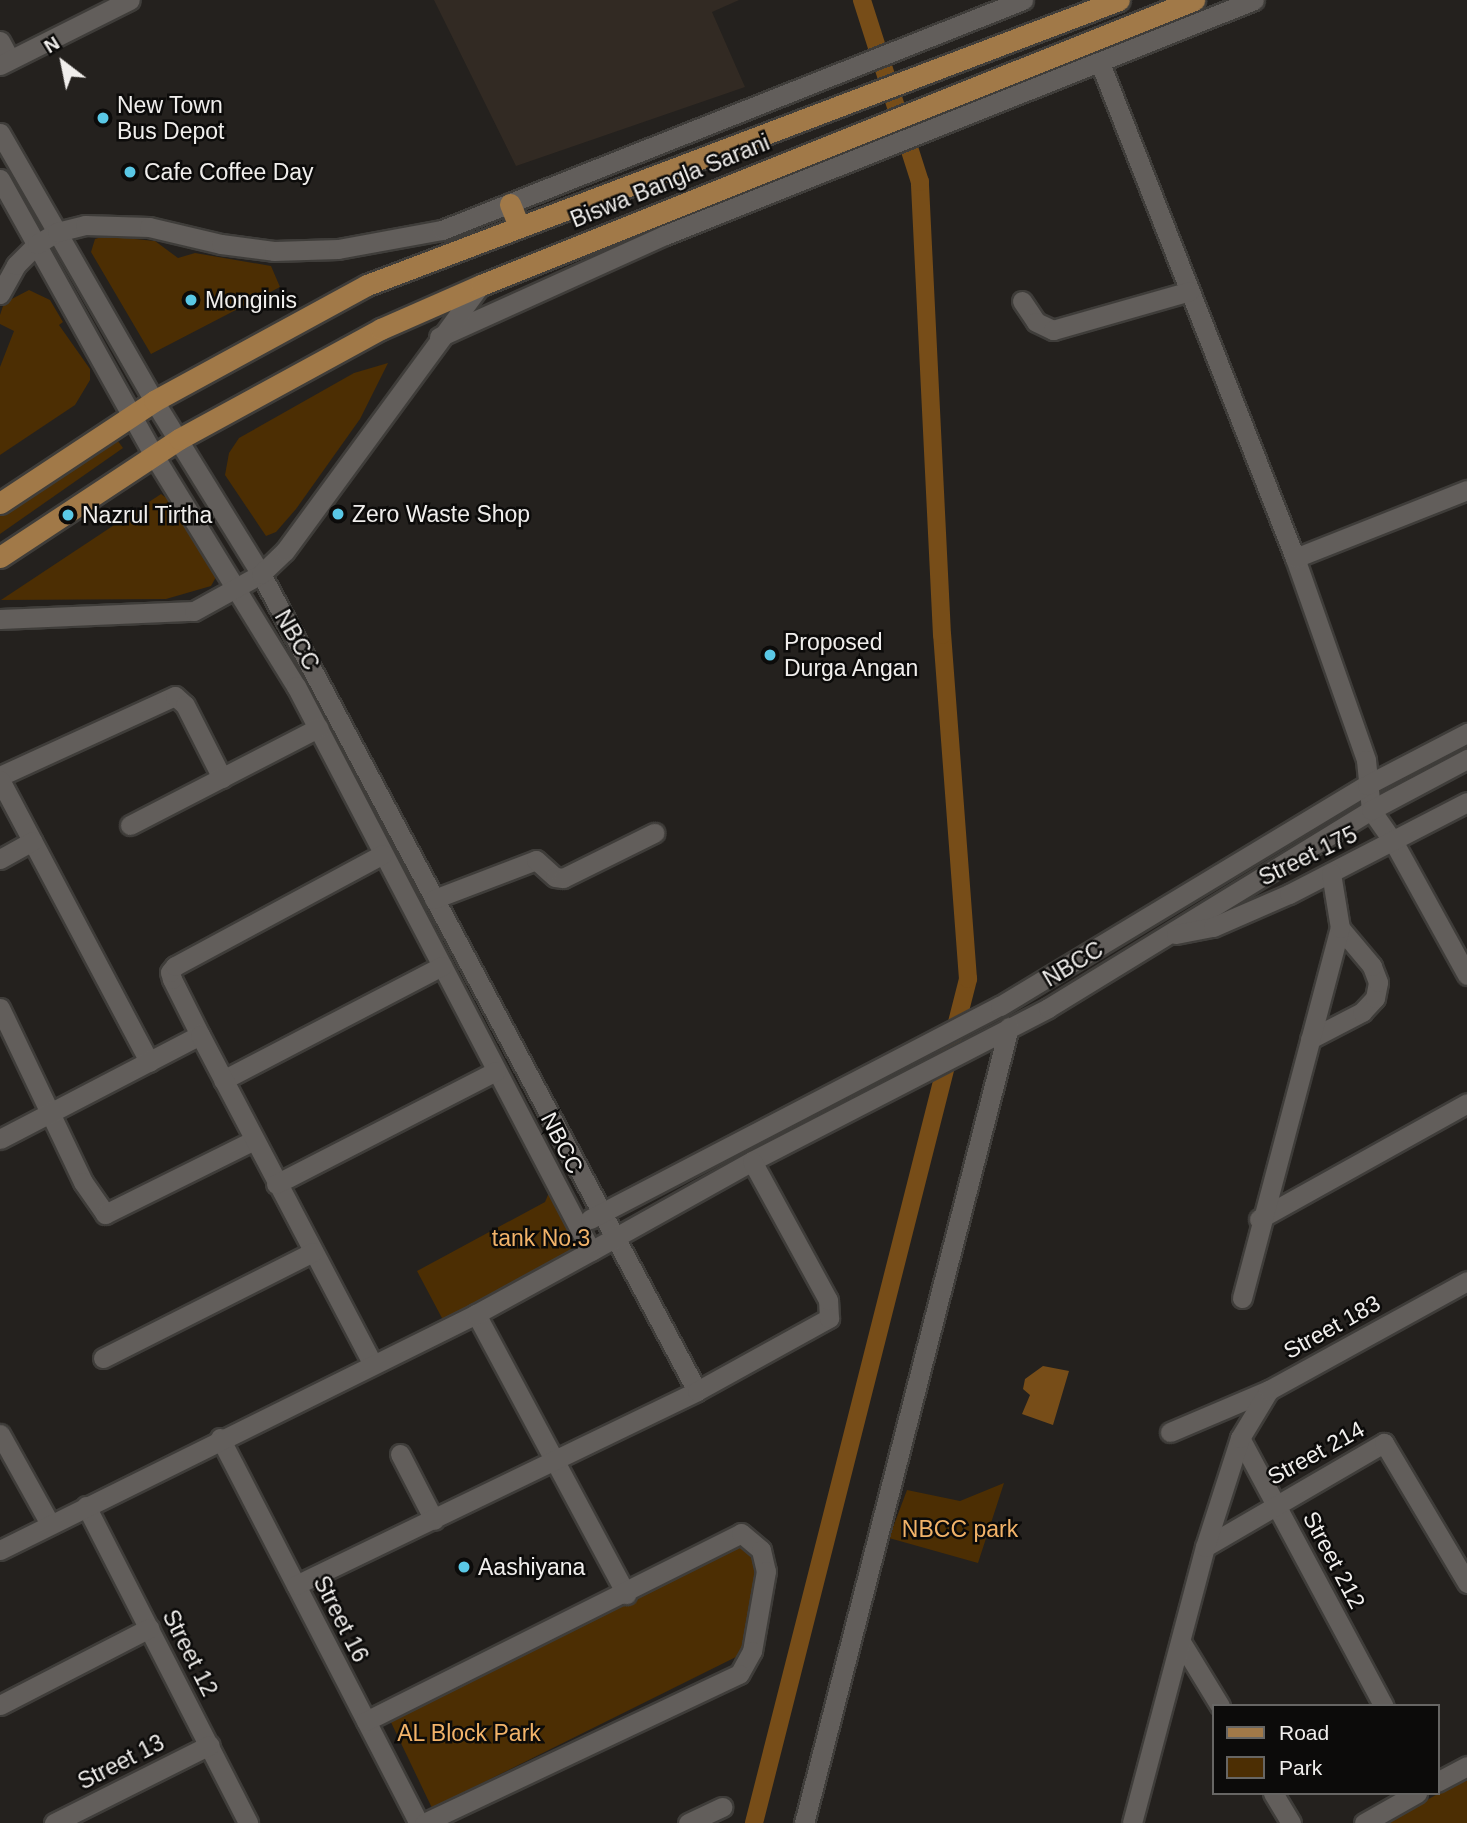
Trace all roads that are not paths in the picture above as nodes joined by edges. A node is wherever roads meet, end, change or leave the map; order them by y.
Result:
1 (130, 0) edge
2 (1023, 0) edge
3 (1119, 0) edge
4 (1194, 0) edge
5 (1254, 0) edge
6 (0, 41) edge
7 (5, 62) edge
8 (1100, 63) junction
9 (0, 133) edge
10 (868, 141) junction
11 (0, 179) edge
12 (510, 204) junction
13 (519, 226) junction
14 (57, 232) junction
15 (37, 244) junction
16 (481, 285) junction
17 (1190, 291) junction
18 (0, 294) edge
19 (1021, 301) dead end
20 (439, 337) junction
21 (154, 401) junction
22 (132, 414) junction
23 (179, 439) junction
24 (153, 454) junction
25 (1467, 490) edge
26 (0, 503) edge
27 (0, 557) edge
28 (1295, 558) junction
29 (261, 574) junction
30 (238, 588) junction
31 (0, 619) edge
32 (318, 728) junction
33 (1467, 733) edge
34 (1467, 759) edge
35 (0, 778) edge
36 (222, 778) junction
37 (1367, 785) junction
38 (1467, 802) edge
39 (1371, 810) junction
40 (130, 825) dead end
41 (654, 833) dead end
42 (32, 841) junction
43 (1393, 841) junction
44 (383, 854) junction
45 (0, 859) edge
46 (1331, 873) junction
47 (433, 900) junction
48 (1340, 928) junction
49 (1165, 936) junction
50 (442, 967) junction
51 (1467, 975) edge
52 (0, 1008) edge
53 (962, 1027) junction
54 (1005, 1030) junction
55 (200, 1035) junction
56 (1310, 1039) junction
57 (967, 1049) junction
58 (149, 1062) junction
59 (496, 1070) junction
60 (223, 1080) junction
61 (1467, 1103) edge
62 (53, 1111) junction
63 (0, 1139) edge
64 (254, 1140) junction
65 (752, 1161) junction
66 (276, 1184) junction
67 (601, 1213) junction
68 (1259, 1219) junction
69 (577, 1226) junction
70 (614, 1238) junction
71 (591, 1251) junction
72 (313, 1252) junction
73 (1467, 1281) edge
74 (1242, 1298) dead end
75 (476, 1314) junction
76 (103, 1358) dead end
77 (372, 1362) junction
78 (1269, 1390) junction
79 (697, 1391) junction
80 (1170, 1432) dead end
81 (0, 1434) edge
82 (1240, 1437) junction
83 (220, 1438) junction
84 (400, 1454) dead end
85 (555, 1462) junction
86 (1276, 1503) junction
87 (86, 1506) junction
88 (434, 1520) junction
89 (50, 1524) junction
90 (1205, 1547) junction
91 (0, 1550) edge
92 (1467, 1583) edge
93 (296, 1585) junction
94 (626, 1594) junction
95 (149, 1628) junction
96 (1181, 1642) junction
97 (0, 1704) edge
98 (1219, 1704) edge
99 (1383, 1704) edge
100 (366, 1721) junction
101 (210, 1745) junction
102 (1467, 1766) edge
103 (1439, 1781) edge
104 (1274, 1795) edge
105 (1414, 1795) edge
106 (722, 1807) dead end
107 (91, 1815) edge
108 (1373, 1820) edge
109 (54, 1823) edge
110 (248, 1823) edge
111 (422, 1823) edge
112 (688, 1823) edge
113 (804, 1823) edge
114 (1132, 1823) edge
115 (1291, 1823) edge

1 - 7 street
2 - 12 street
3 - 13 main road, Biswa Bangla Sarani
4 - 10 main road, Biswa Bangla Sarani
5 - 8 street
6 - 7 street
8 - 10 street
8 - 17 street
9 - 14 street
10 - 16 main road, Biswa Bangla Sarani
10 - 20 street
11 - 15 street, NBCC
12 - 13 main road
12 - 14 street
13 - 21 main road, Biswa Bangla Sarani
14 - 15 street
14 - 21 street
15 - 18 street
15 - 22 street, NBCC
16 - 20 street
16 - 23 main road, Biswa Bangla Sarani
17 - 19 street
17 - 28 street
20 - 29 street
21 - 22 main road, Biswa Bangla Sarani
21 - 23 street
22 - 24 street, NBCC
22 - 26 main road, Biswa Bangla Sarani
23 - 24 main road, Biswa Bangla Sarani
23 - 29 street
24 - 27 main road, Biswa Bangla Sarani
24 - 30 street, NBCC
25 - 28 street
28 - 37 street
29 - 30 street
29 - 47 street
30 - 31 street
30 - 32 street, NBCC
32 - 36 street
32 - 44 street, NBCC
33 - 37 street
34 - 39 street, NBCC
35 - 36 street
35 - 42 street
36 - 40 street
37 - 39 street
37 - 53 street
38 - 43 street, Street 175
39 - 43 street
39 - 49 street, NBCC
41 - 47 street
42 - 45 street
42 - 58 street
43 - 46 street, Street 175
43 - 51 street
44 - 50 street, NBCC
44 - 55 street
46 - 48 street
46 - 49 street, Street 175
47 - 67 street
48 - 56 street
48 - 56 street
49 - 54 street, NBCC
50 - 59 street, NBCC
50 - 60 street
52 - 62 street
53 - 57 street
53 - 67 street
54 - 57 street, NBCC
54 - 113 street
55 - 58 street
55 - 60 street
56 - 68 street
57 - 65 street, NBCC
58 - 62 street
59 - 66 street
59 - 69 street, NBCC
60 - 64 street
61 - 68 street
62 - 63 street
62 - 64 street
64 - 66 street
65 - 70 street, NBCC
65 - 79 street
66 - 72 street
67 - 69 street
67 - 70 street
68 - 74 street
69 - 71 street, NBCC
70 - 71 street, NBCC
70 - 79 street
71 - 75 street
72 - 76 street
72 - 77 street
73 - 78 street, Street 183
75 - 77 street
75 - 85 street
77 - 83 street
78 - 80 street
78 - 82 street, Street 183
79 - 85 street
81 - 89 street
82 - 86 street, Street 212
82 - 90 street, Street 183
83 - 87 street
83 - 93 street, Street 16
84 - 88 street
85 - 88 street
85 - 94 street
86 - 90 street, Street 214
86 - 92 street, Street 214
86 - 99 street, Street 212
87 - 89 street
87 - 95 street, Street 12
88 - 93 street
89 - 91 street
90 - 96 street, Street 183
93 - 100 street, Street 16
94 - 100 street
94 - 111 street
95 - 97 street
95 - 101 street, Street 12
96 - 98 street
96 - 114 street, Street 183
100 - 111 street, Street 16
101 - 107 street, Street 13
101 - 110 street, Street 12
102 - 103 street
104 - 115 street
105 - 108 street
106 - 112 street
107 - 109 street, Street 13

